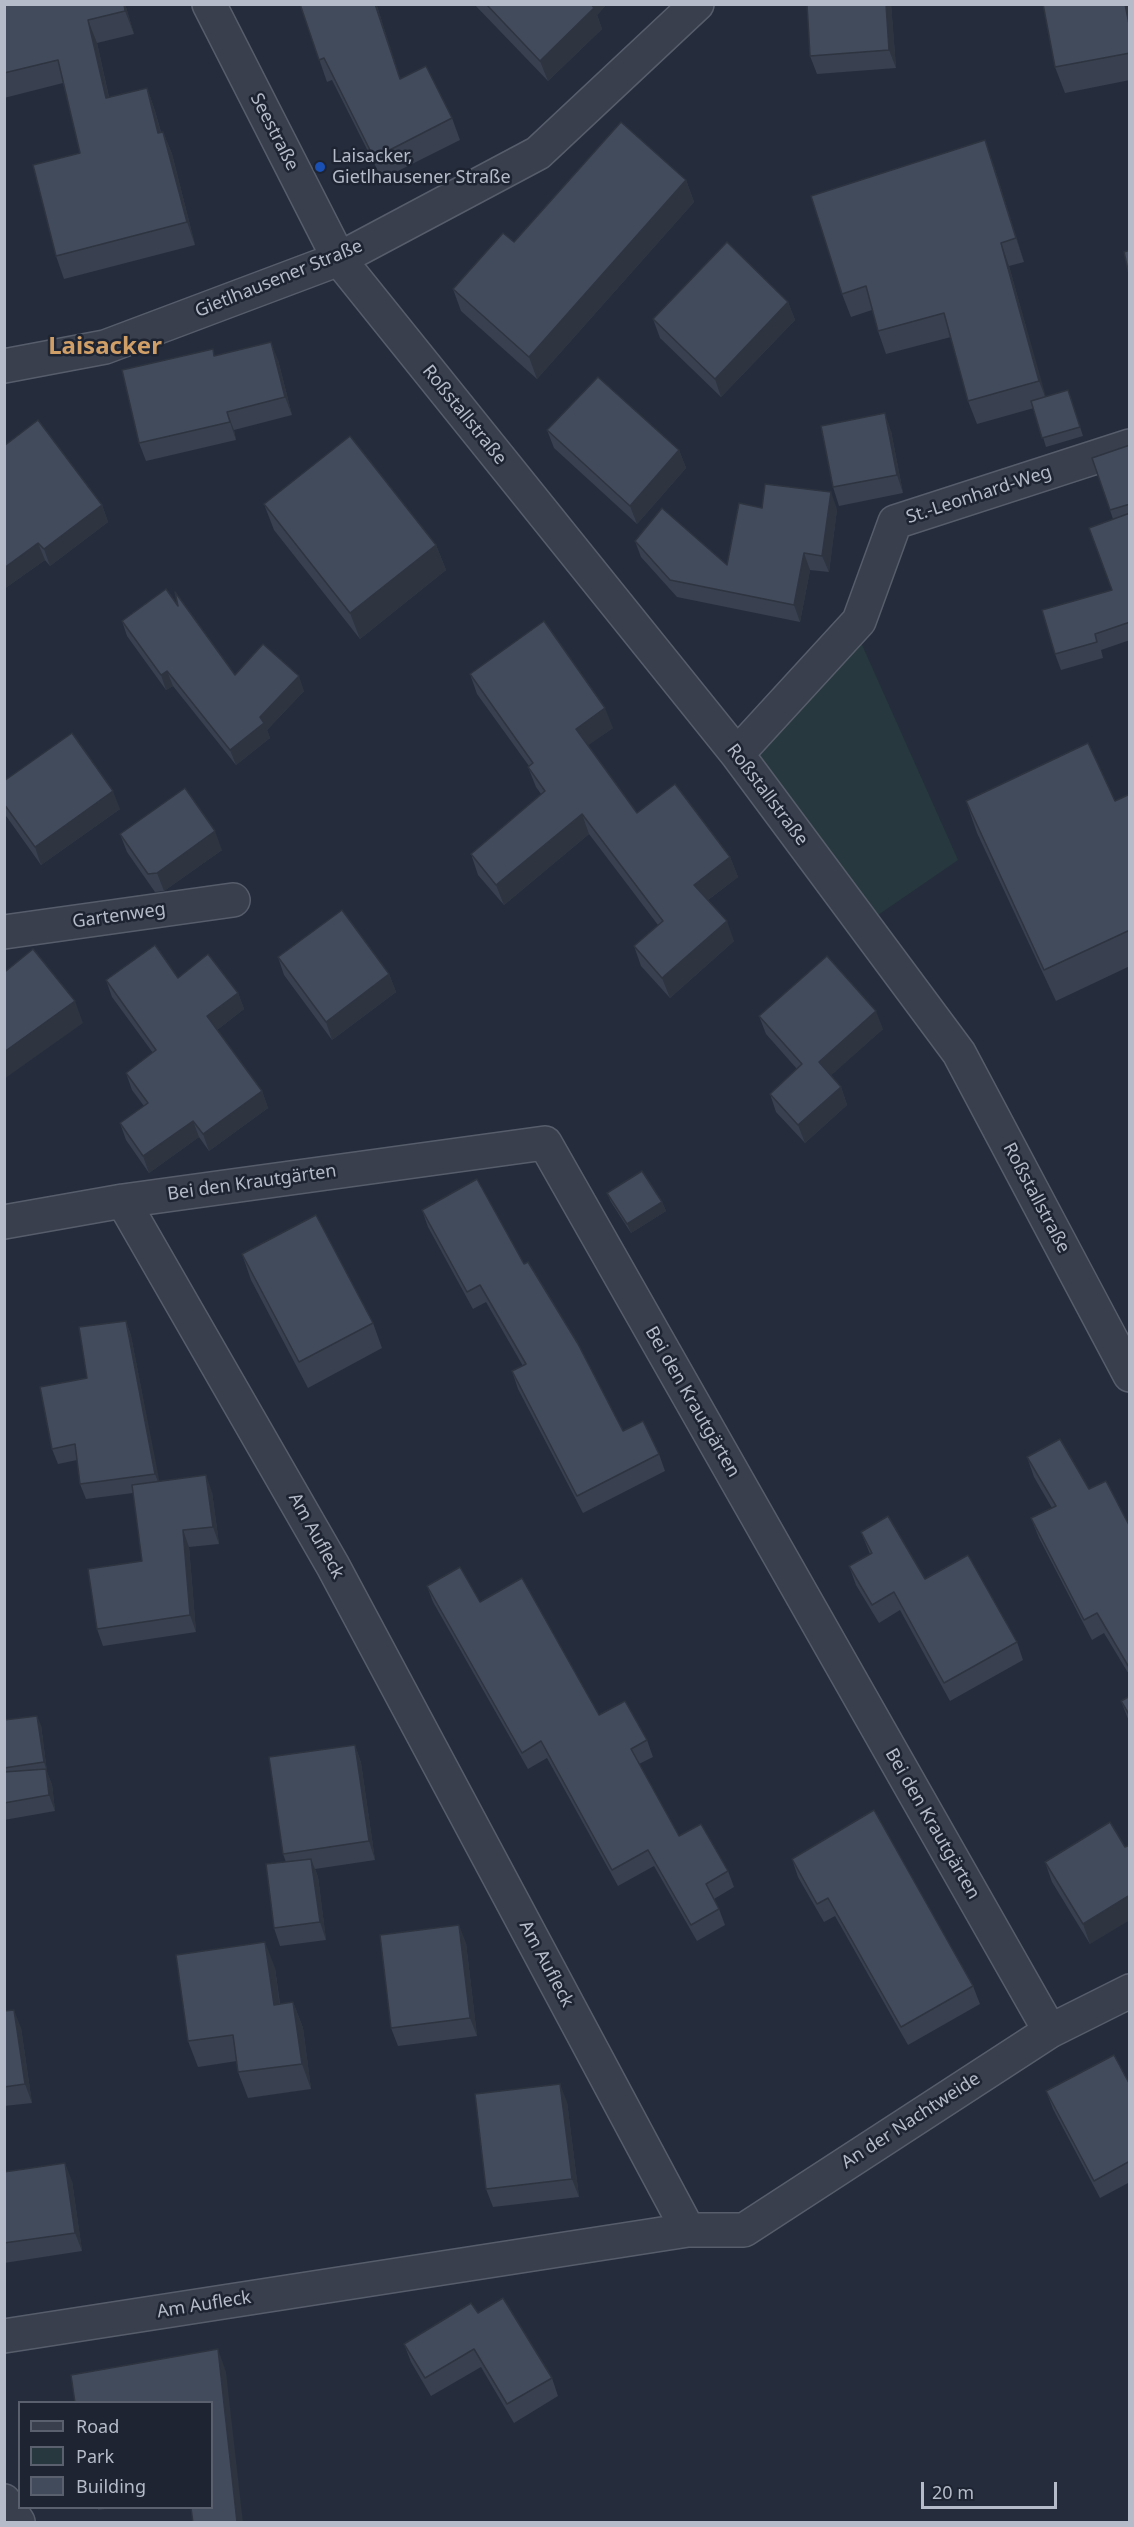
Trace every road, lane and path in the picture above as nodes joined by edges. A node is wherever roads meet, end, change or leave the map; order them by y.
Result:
1 (209, 4) edge
2 (697, 4) edge
3 (339, 259) junction
4 (4, 366) edge
5 (1130, 446) edge
6 (737, 754) junction
7 (232, 900) dead end
8 (4, 932) edge
9 (123, 1201) junction
10 (4, 1222) edge
11 (1130, 1375) edge
12 (1130, 1990) edge
13 (1050, 2031) junction
14 (688, 2230) junction
15 (4, 2336) edge
16 (4, 2501) edge
17 (18, 2523) edge

1 - 3 street, Seestraße
2 - 3 street, Gietlhausener Straße
3 - 4 street, Gietlhausener Straße
3 - 6 street, Roßstallstraße
5 - 6 street, St.-Leonhard-Weg
6 - 11 street, Roßstallstraße
7 - 8 street, Gartenweg
9 - 10 street
9 - 13 street, Bei den Krautgärten
9 - 14 street, Am Aufleck
12 - 13 street, An der Nachtweide
13 - 14 street, An der Nachtweide
14 - 15 street, Am Aufleck
16 - 17 street

